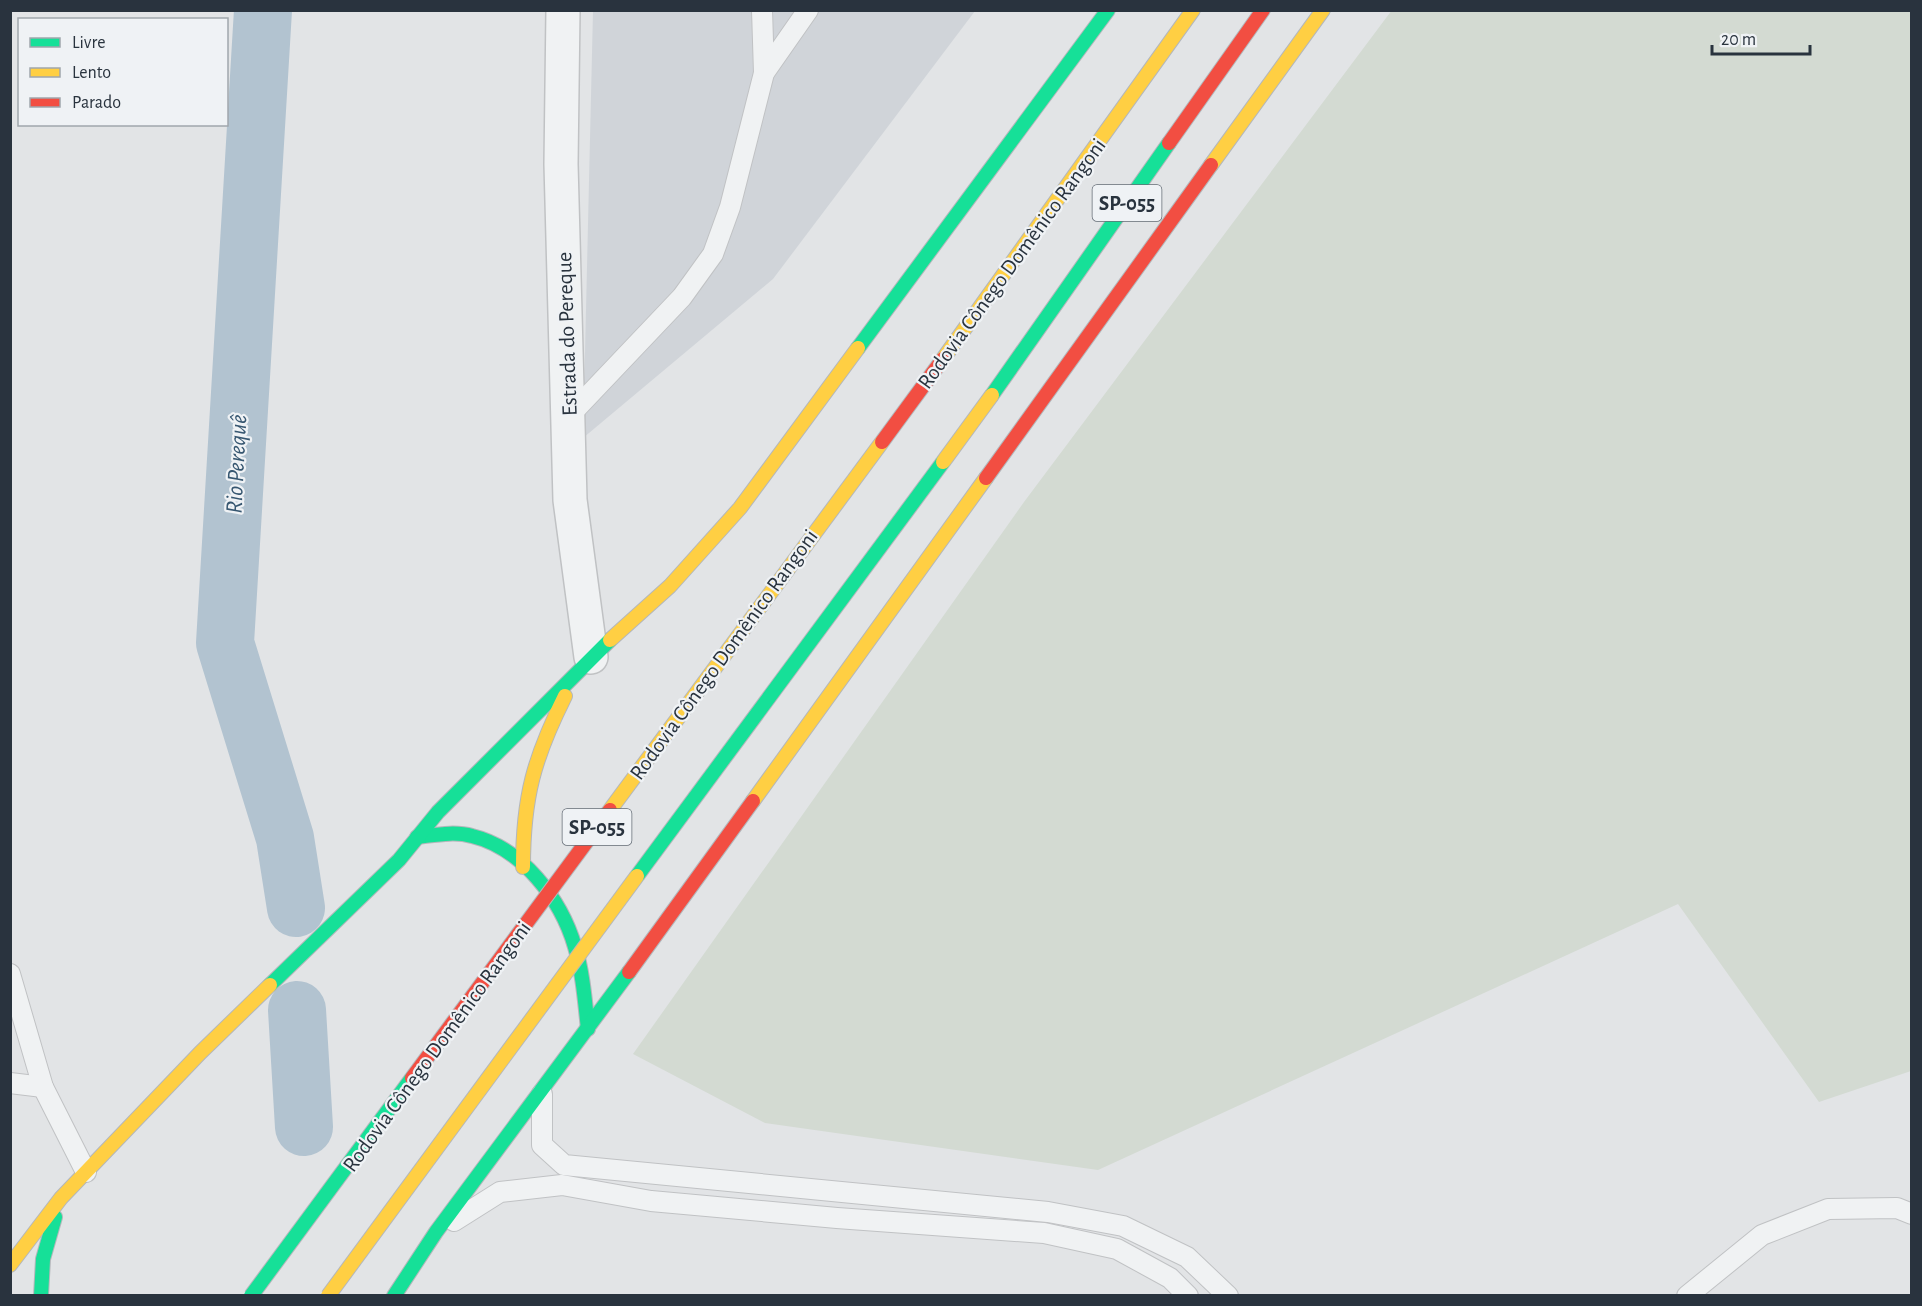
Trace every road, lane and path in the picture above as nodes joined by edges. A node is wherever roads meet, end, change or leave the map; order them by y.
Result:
1 (563, 10) edge
2 (762, 10) edge
3 (808, 10) edge
4 (1107, 10) edge
5 (1193, 10) edge
6 (1263, 10) edge
7 (1323, 10) edge
8 (764, 73) junction
9 (568, 417) junction
10 (591, 657) junction
11 (417, 837) junction
12 (523, 867) junction
13 (10, 974) edge
14 (588, 1029) junction
15 (10, 1083) edge
16 (43, 1087) junction
17 (542, 1090) junction
18 (86, 1172) junction
19 (61, 1198) junction
20 (1911, 1214) edge
21 (436, 1232) junction
22 (10, 1265) edge
23 (41, 1296) edge
24 (251, 1296) edge
25 (328, 1296) edge
26 (394, 1296) edge
27 (1188, 1296) edge
28 (1228, 1296) edge
29 (1687, 1296) edge

1 - 9 street, Estrada do Pereque
2 - 8 lane
3 - 8 lane
4 - 10 highway
5 - 24 highway, Rodovia Cônego Domênico Rangoni / SP-055, bridge
6 - 25 highway, SP-055, bridge
7 - 14 highway
8 - 9 lane
9 - 10 street, Estrada do Pereque
10 - 11 highway
10 - 12 highway
11 - 12 highway
11 - 18 highway
12 - 14 highway
13 - 16 lane
14 - 17 highway
15 - 16 lane
16 - 18 lane
17 - 21 highway
17 - 28 lane
18 - 19 highway
19 - 22 highway
19 - 23 highway
20 - 29 lane
21 - 26 highway
21 - 27 lane

